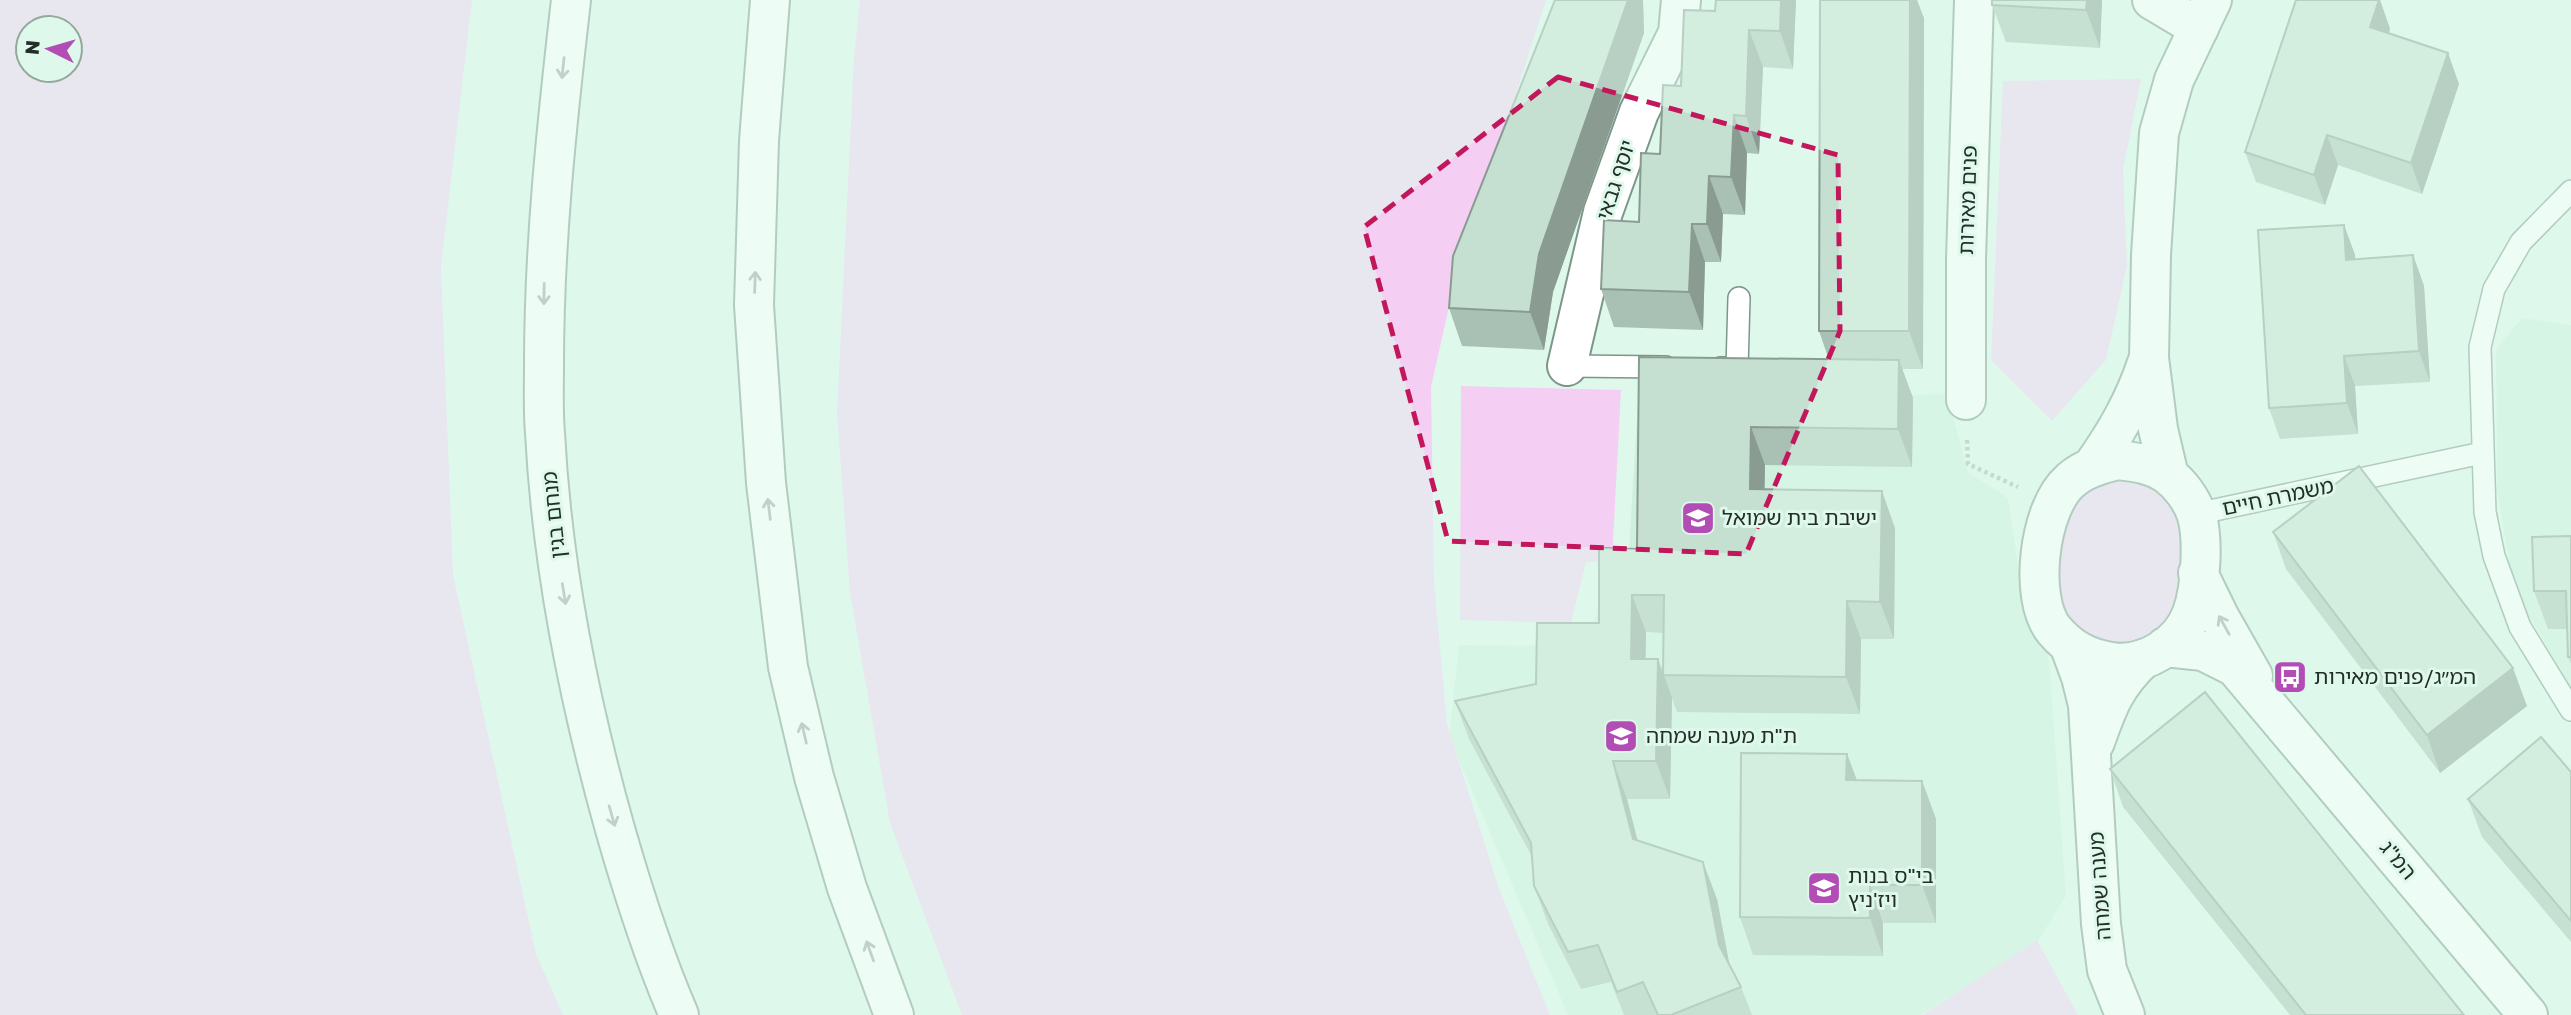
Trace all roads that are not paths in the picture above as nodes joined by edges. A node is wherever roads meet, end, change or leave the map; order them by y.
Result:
1 (571, 0) edge
2 (770, 0) edge
3 (1681, 0) edge
4 (1973, 0) edge
5 (2152, 0) edge
6 (2205, 14) edge
7 (2571, 191) edge
8 (1739, 298) dead end
9 (2149, 358) junction
10 (1567, 366) joint
11 (1966, 400) road end
12 (2483, 453) junction
13 (2092, 467) junction
14 (2169, 476) junction
15 (2196, 514) junction
16 (2198, 573) junction
17 (2070, 648) junction
18 (2154, 653) junction
19 (2269, 705) junction
20 (2571, 710) edge
21 (2091, 754) junction
22 (679, 1015) edge
23 (894, 1015) edge
24 (2124, 1015) edge
25 (2528, 1015) edge

1 -> 22 main road, מנחם בגין
23 -> 2 main road
3 - 10 main road, יוסף גבאי
4 - 11 main road, פנים מאירות
5 - 6 main road
6 - 9 main road
7 - 12 lane
8 - 10 lane
9 - 13 main road
9 - 14 main road
12 - 15 lane, משמרת חיים
12 - 20 lane
13 - 14 main road
13 - 17 main road
14 - 15 main road
15 - 16 main road
16 - 18 main road
19 -> 16 main road, המ"ג
17 - 18 main road
17 - 21 main road, מענה שמחה
18 - 19 main road, המ"ג
18 - 21 main road, מענה שמחה
19 - 25 main road, המ"ג
21 - 24 main road, מענה שמחה

